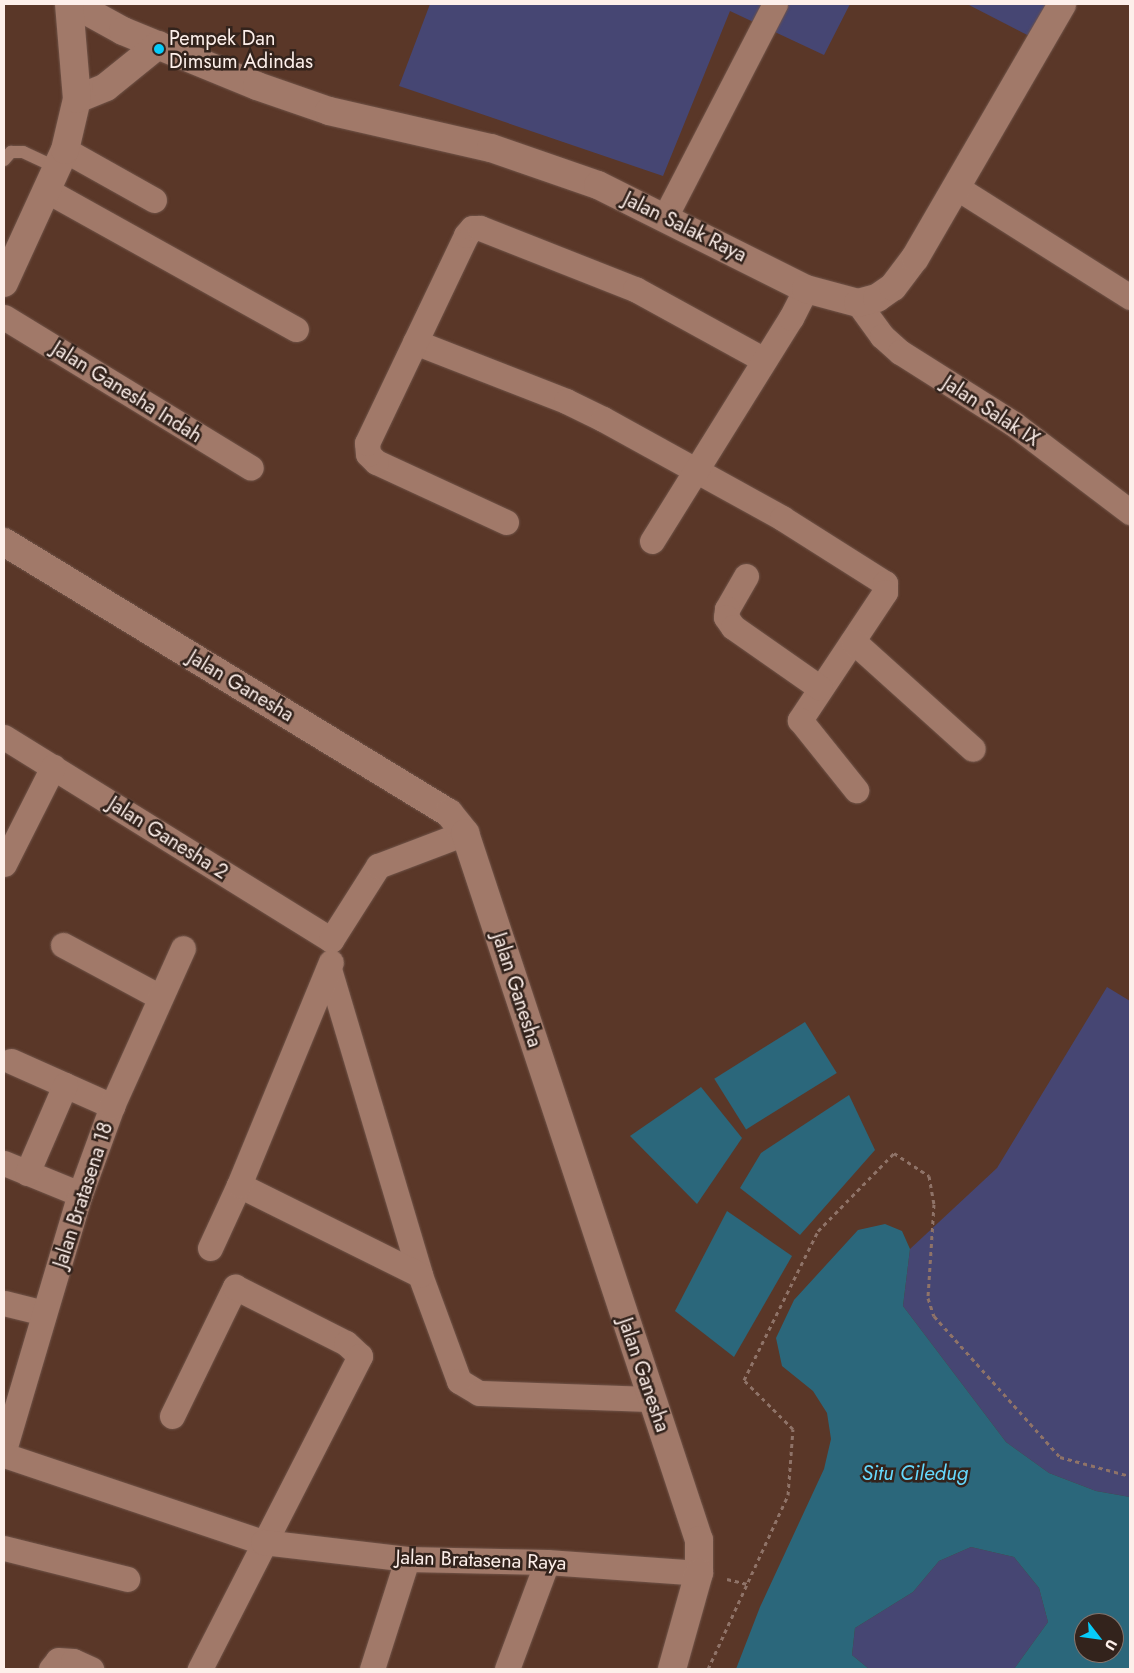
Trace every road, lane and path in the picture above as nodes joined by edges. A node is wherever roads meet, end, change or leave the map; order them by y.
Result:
1 (69, 4) edge
2 (74, 4) edge
3 (776, 4) edge
4 (1062, 4) edge
5 (158, 45) junction
6 (77, 99) junction
7 (4, 160) edge
8 (56, 169) junction
9 (956, 188) junction
10 (154, 200) dead end
11 (665, 216) junction
12 (4, 283) edge
13 (806, 289) junction
14 (1130, 297) edge
15 (858, 303) junction
16 (4, 317) edge
17 (296, 329) dead end
18 (415, 342) junction
19 (764, 360) junction
20 (251, 468) dead end
21 (697, 470) junction
22 (1130, 512) edge
23 (506, 522) dead end
24 (652, 541) dead end
25 (4, 542) edge
26 (746, 576) dead end
27 (853, 641) junction
28 (820, 688) junction
29 (4, 737) edge
30 (973, 749) dead end
31 (53, 767) junction
32 (856, 790) dead end
33 (464, 834) junction
34 (4, 864) edge
35 (331, 940) junction
36 (63, 944) dead end
37 (182, 948) dead end
38 (329, 969) junction
39 (160, 997) junction
40 (11, 1061) dead end
41 (65, 1084) junction
42 (112, 1106) junction
43 (4, 1163) edge
44 (28, 1173) junction
45 (239, 1185) junction
46 (80, 1194) junction
47 (210, 1248) dead end
48 (420, 1275) junction
49 (4, 1303) edge
50 (44, 1313) junction
51 (651, 1399) junction
52 (172, 1416) dead end
53 (4, 1450) edge
54 (4, 1455) edge
55 (1130, 1476) edge
56 (263, 1542) junction
57 (4, 1548) edge
58 (407, 1559) junction
59 (547, 1562) junction
60 (700, 1573) junction
61 (127, 1579) dead end
62 (51, 1669) edge
63 (91, 1669) edge
64 (200, 1669) edge
65 (372, 1669) edge
66 (507, 1669) edge
67 (672, 1669) edge
68 (708, 1669) edge

1 - 6 street
2 - 5 street, Jalan Salak Raya
3 - 11 street
4 - 9 street
5 - 6 street
5 - 11 street, Jalan Salak Raya
6 - 8 street
7 - 8 lane
8 - 10 street
8 - 12 street
8 - 17 street
9 - 14 street
9 - 15 street
11 - 13 street, Jalan Salak Raya
13 - 15 street, Jalan Salak Raya
13 - 19 street
15 - 22 street, Jalan Salak IX
16 - 20 street, Jalan Ganesha Indah
18 - 19 street
18 - 21 street
18 - 23 street
19 - 21 street
21 - 24 street
21 - 27 street
25 - 33 street, Jalan Ganesha
26 - 28 street
27 - 28 street
27 - 30 street
28 - 32 street
29 - 31 street, Jalan Ganesha 2
31 - 34 street
31 - 35 street, Jalan Ganesha 2
33 - 35 street
33 - 51 street, Jalan Ganesha
35 - 38 street
36 - 39 street
37 - 39 street, Jalan Bratasena 18
38 - 45 street
38 - 48 street
39 - 42 street, Jalan Bratasena 18
40 - 41 street
41 - 42 street
41 - 44 street
42 - 46 street, Jalan Bratasena 18
43 - 44 street
44 - 46 street
45 - 47 street
45 - 48 street
46 - 50 street, Jalan Bratasena 18
48 - 51 street
49 - 50 street
50 - 53 street, Jalan Bratasena 18
51 - 60 street, Jalan Ganesha
52 - 56 street
54 - 56 street, Jalan Bratasena Raya
55 - 68 path
56 - 58 street, Jalan Bratasena Raya
56 - 64 street
57 - 61 street
58 - 59 street, Jalan Bratasena Raya
58 - 65 street
59 - 60 street, Jalan Bratasena Raya
59 - 66 street
60 - 67 street, Jalan Ganesha
62 - 63 street

